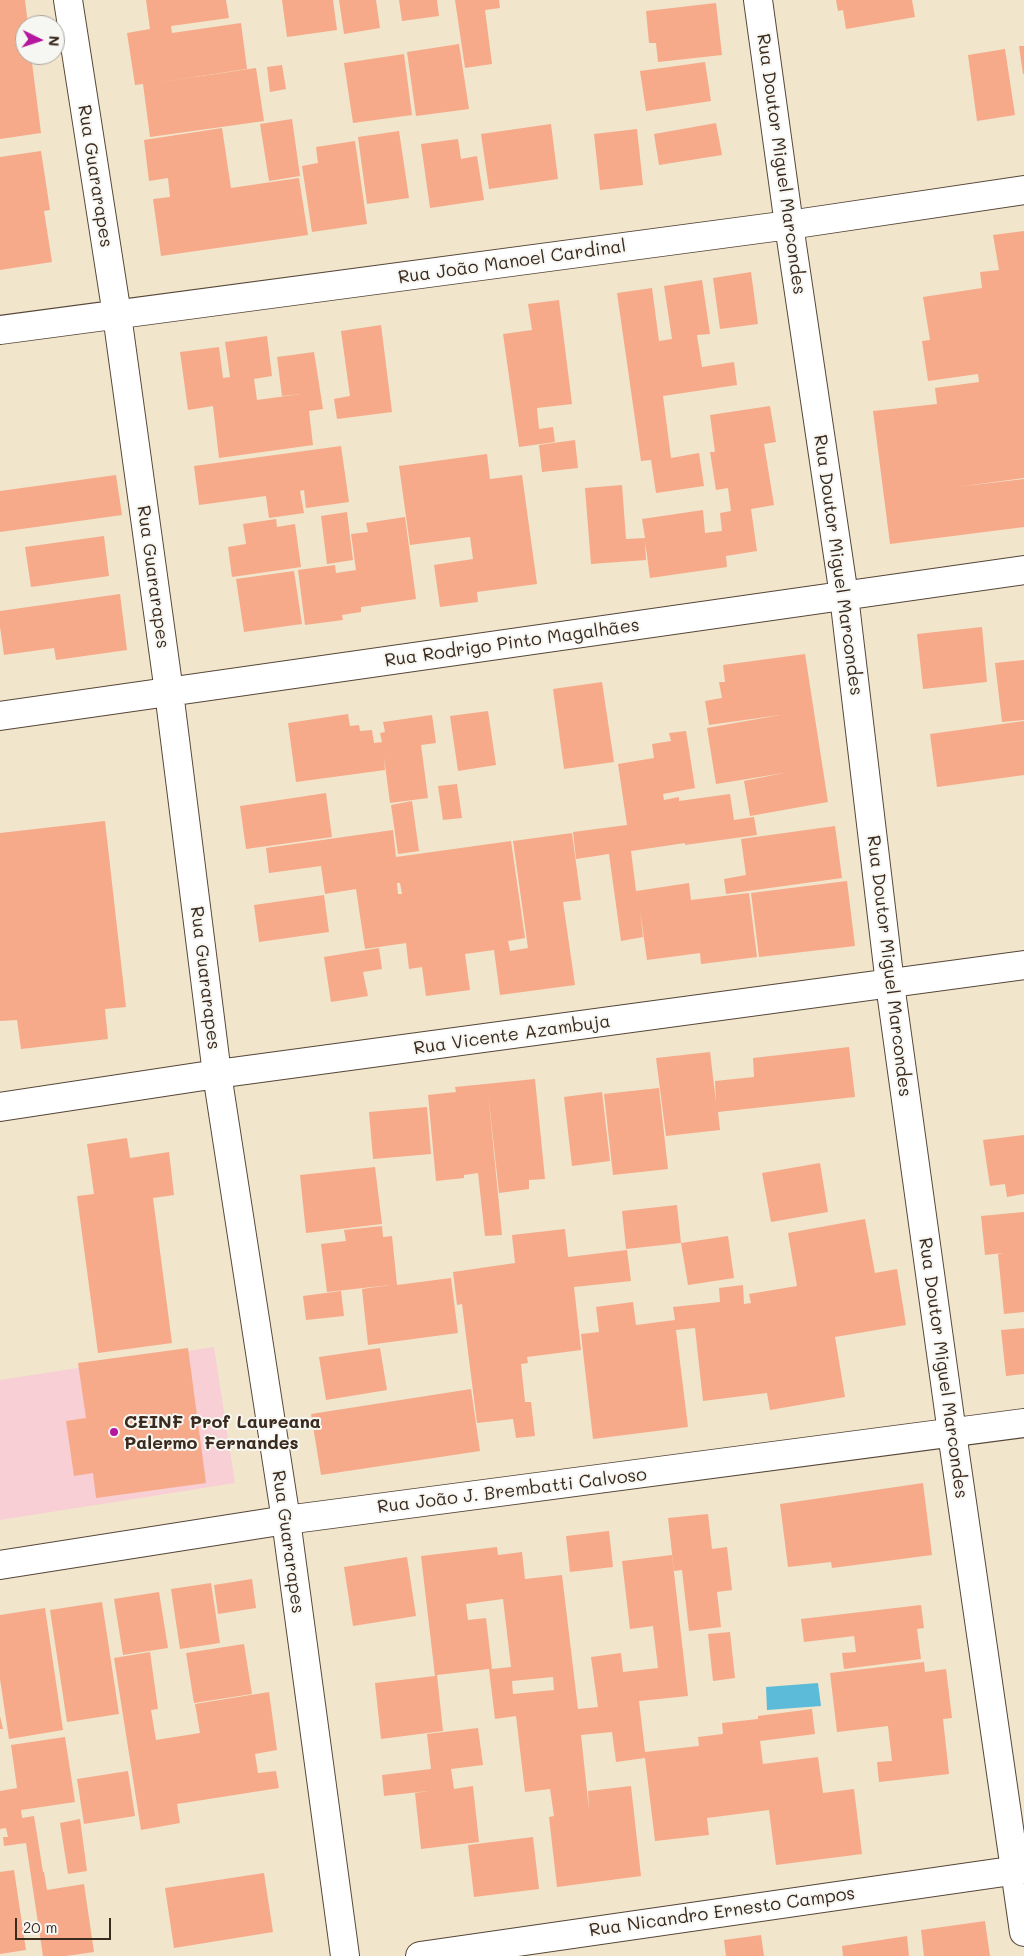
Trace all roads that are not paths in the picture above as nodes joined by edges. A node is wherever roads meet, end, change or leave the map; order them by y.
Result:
1 (68, 0) edge
2 (758, 0) edge
3 (1024, 190) edge
4 (789, 225) junction
5 (117, 315) junction
6 (0, 330) edge
7 (1024, 570) edge
8 (844, 596) junction
9 (169, 692) junction
10 (0, 716) edge
11 (1024, 965) edge
12 (890, 984) junction
13 (217, 1074) junction
14 (0, 1106) edge
15 (1024, 1423) edge
16 (952, 1433) junction
17 (286, 1520) junction
18 (0, 1565) edge
19 (1019, 1869) edge
20 (1024, 1932) edge
21 (345, 1956) edge
22 (420, 1956) edge

1 - 5 street, Rua Guararapes
2 - 4 street, Rua Doutor Miguel Marcondes
3 - 4 street, Rua João Manoel Cardinal
4 - 5 street, Rua João Manoel Cardinal
4 - 8 street, Rua Doutor Miguel Marcondes
5 - 6 street, Rua João Manoel Cardinal
5 - 9 street, Rua Guararapes
7 - 8 street, Rua Rodrigo Pinto Magalhães
8 - 9 street, Rua Rodrigo Pinto Magalhães
8 - 12 street, Rua Doutor Miguel Marcondes
9 - 10 street, Rua Rodrigo Pinto Magalhães
9 - 13 street, Rua Guararapes
11 - 12 street, Rua Vicente Azambuja
12 - 13 street, Rua Vicente Azambuja
12 - 16 street, Rua Doutor Miguel Marcondes
13 - 14 street, Rua Vicente Azambuja
13 - 17 street, Rua Guararapes
15 - 16 street, Rua João J. Brembatti Calvoso
16 - 17 street, Rua João J. Brembatti Calvoso
16 - 19 street, Rua Doutor Miguel Marcondes
17 - 18 street, Rua João J. Brembatti Calvoso
17 - 21 street, Rua Guararapes
19 - 20 street, Rua Doutor Miguel Marcondes
19 - 22 street, Rua Nicandro Ernesto Campos

